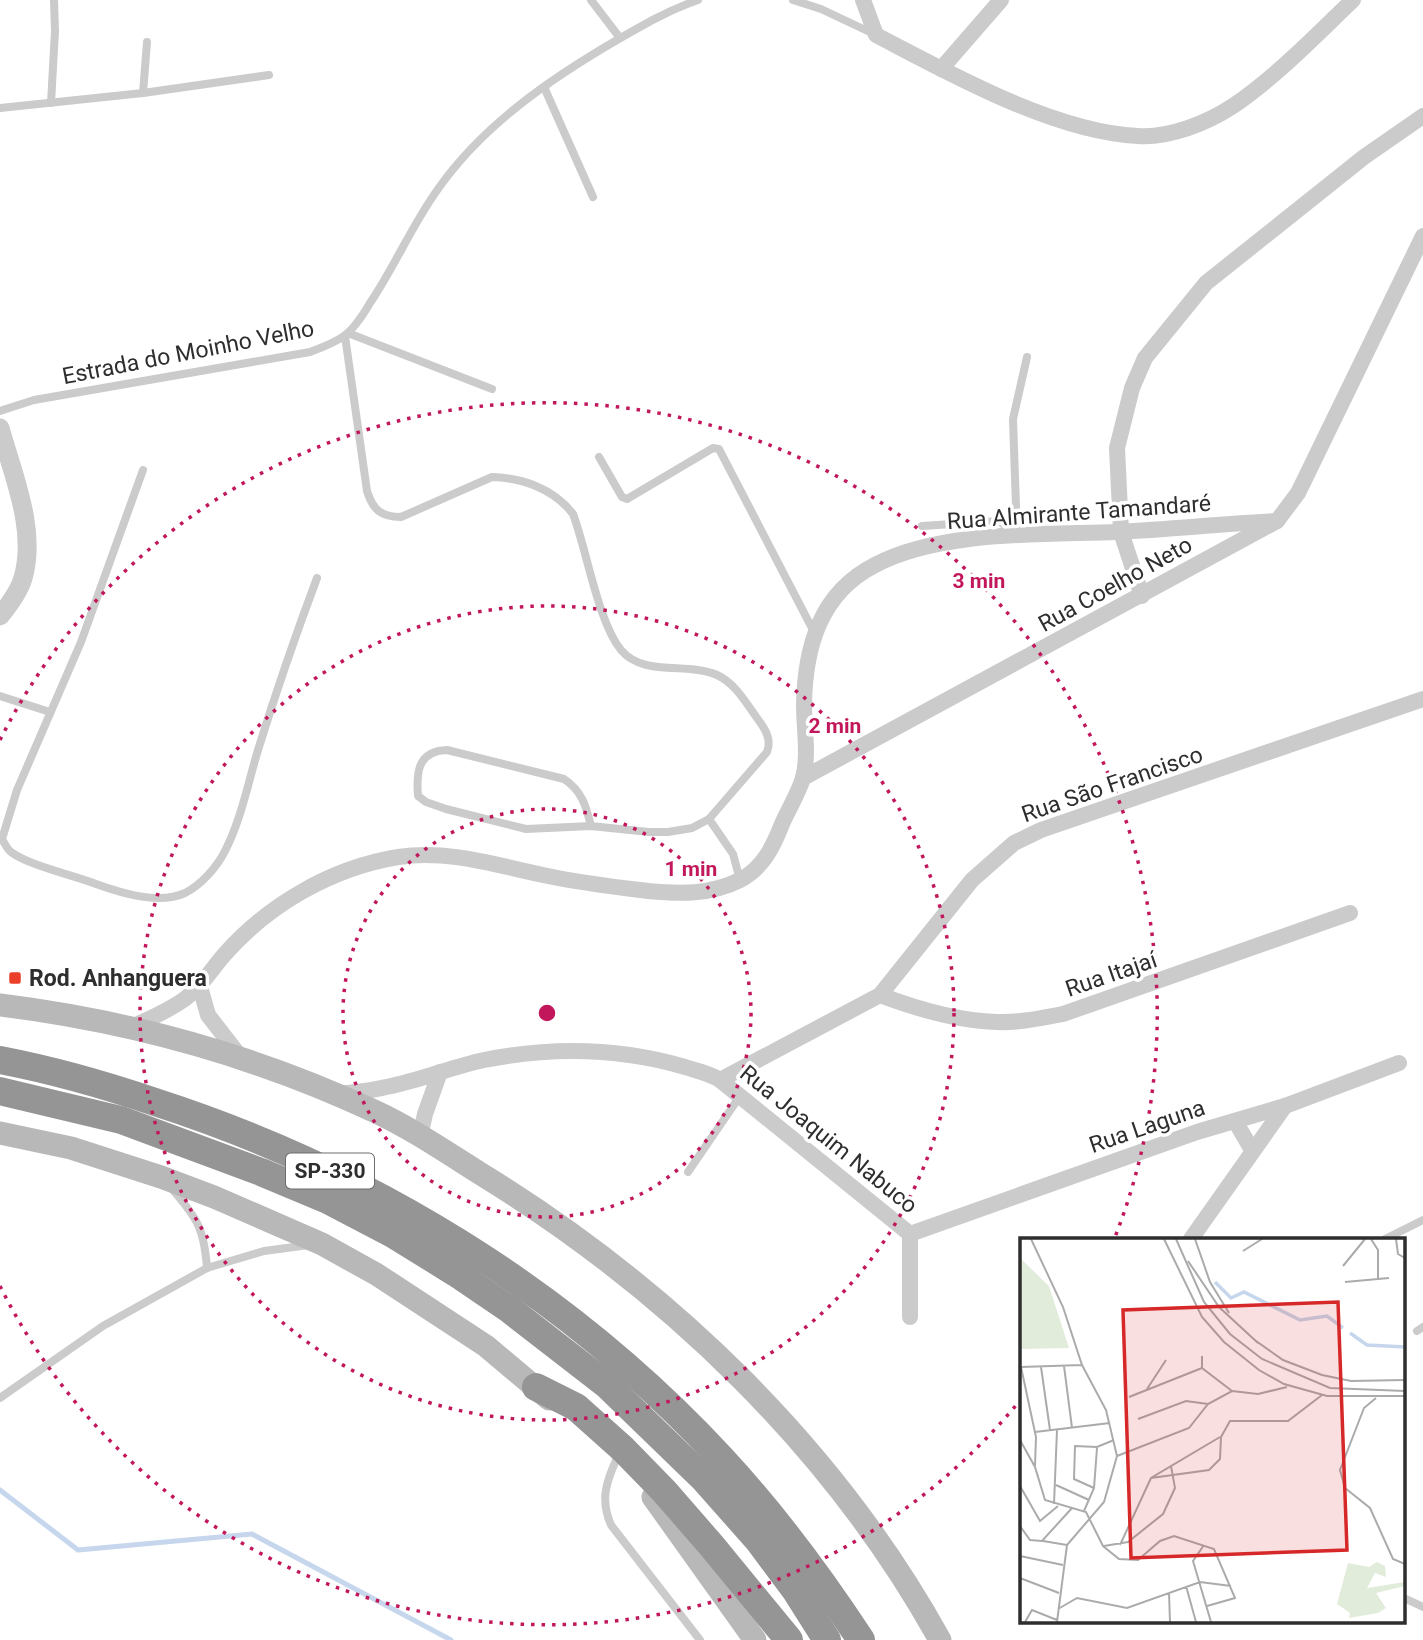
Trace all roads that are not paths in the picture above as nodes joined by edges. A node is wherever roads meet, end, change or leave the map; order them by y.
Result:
1 (54, 0) edge
2 (591, 0) edge
3 (698, 0) edge
4 (793, 0) edge
5 (863, 0) edge
6 (1001, 0) edge
7 (1353, 0) edge
8 (876, 35) junction
9 (620, 38) junction
10 (147, 42) dead end
11 (941, 69) junction
12 (270, 75) dead end
13 (544, 87) junction
14 (143, 93) junction
15 (51, 103) junction
16 (0, 108) edge
17 (1423, 116) edge
18 (593, 197) dead end
19 (1423, 236) edge
20 (346, 334) junction
21 (1027, 357) dead end
22 (492, 389) dead end
23 (0, 411) edge
24 (0, 428) edge
25 (599, 457) dead end
26 (143, 470) dead end
27 (1277, 521) junction
28 (922, 526) dead end
29 (1121, 531) junction
30 (1017, 536) junction
31 (317, 578) dead end
32 (1142, 596) junction
33 (0, 616) edge
34 (814, 632) junction
35 (0, 696) edge
36 (1423, 699) edge
37 (50, 712) junction
38 (803, 778) junction
39 (709, 819) junction
40 (591, 826) junction
41 (740, 880) junction
42 (1350, 913) dead end
43 (200, 987) junction
44 (880, 995) junction
45 (0, 1005) edge
46 (128, 1029) junction
47 (242, 1059) junction
48 (0, 1060) edge
49 (1399, 1063) dead end
50 (440, 1072) junction
51 (720, 1080) junction
52 (0, 1091) edge
53 (334, 1094) junction
54 (740, 1096) junction
55 (1285, 1106) junction
56 (1235, 1121) junction
57 (0, 1133) edge
58 (420, 1137) junction
59 (1252, 1150) junction
60 (688, 1172) dead end
61 (161, 1177) junction
62 (1423, 1220) edge
63 (910, 1234) junction
64 (1192, 1238) edge
65 (1387, 1238) edge
66 (322, 1244) junction
67 (207, 1268) junction
68 (910, 1317) dead end
69 (536, 1387) junction
70 (0, 1398) edge
71 (617, 1458) junction
72 (1406, 1599) edge
73 (1423, 1606) edge
74 (700, 1640) edge
75 (755, 1640) edge
76 (789, 1640) edge
77 (827, 1640) edge
78 (861, 1640) edge
79 (940, 1640) edge

1 - 15 lane
2 - 9 lane
3 - 9 lane, Estrada do Moinho Velho
4 - 8 lane
5 - 8 street
6 - 11 street
7 - 11 street
8 - 11 street
9 - 13 lane, Estrada do Moinho Velho
10 - 14 lane
12 - 14 lane
13 - 18 lane
13 - 20 lane, Estrada do Moinho Velho
14 - 15 lane
15 - 16 lane
17 - 29 street
19 - 27 street, Rua Coelho Neto
20 - 22 lane
20 - 23 lane, Estrada do Moinho Velho
20 - 39 lane
21 - 30 lane
24 - 33 street
25 - 34 lane
26 - 37 lane
27 - 29 street, Rua Almirante Tamandaré
27 - 32 street, Rua Coelho Neto
28 - 30 lane
29 - 30 street, Rua Almirante Tamandaré
29 - 32 street
30 - 34 street, Rua Almirante Tamandaré
31 - 37 lane
32 - 38 street, Rua Coelho Neto
34 - 38 street, Rua Almirante Tamandaré
35 - 37 lane
36 - 44 street, Rua São Francisco
38 - 41 street, Rua Almirante Tamandaré
39 - 40 lane
39 - 41 lane
40 - 40 lane
41 - 43 street, Rua Almirante Tamandaré
42 - 44 street, Rua Itajaí
43 - 46 street, Rua Almirante Tamandaré
43 - 47 street
44 - 51 street, Rua São Francisco
45 - 46 main road
46 - 47 main road
47 - 53 main road
48 - 78 highway, SP-330
49 - 55 street, Rua Laguna
50 - 51 street
50 - 53 street
50 - 58 street
51 - 54 street, Rua Joaquim Nabuco
52 - 77 highway, SP-330
53 - 58 main road
54 - 60 lane
54 - 63 street, Rua Joaquim Nabuco
55 - 56 street, Rua Laguna
55 - 59 street
56 - 59 street
56 - 63 street, Rua Laguna
57 - 61 main road
58 - 79 main road
59 - 64 street
61 - 66 main road
61 - 67 lane
62 - 65 lane
63 - 68 street, Rua Joaquim Nabuco
66 - 67 lane
66 - 69 main road
67 - 70 lane
69 - 71 main road
69 - 76 highway
71 - 74 lane
71 - 75 main road
72 - 73 lane

